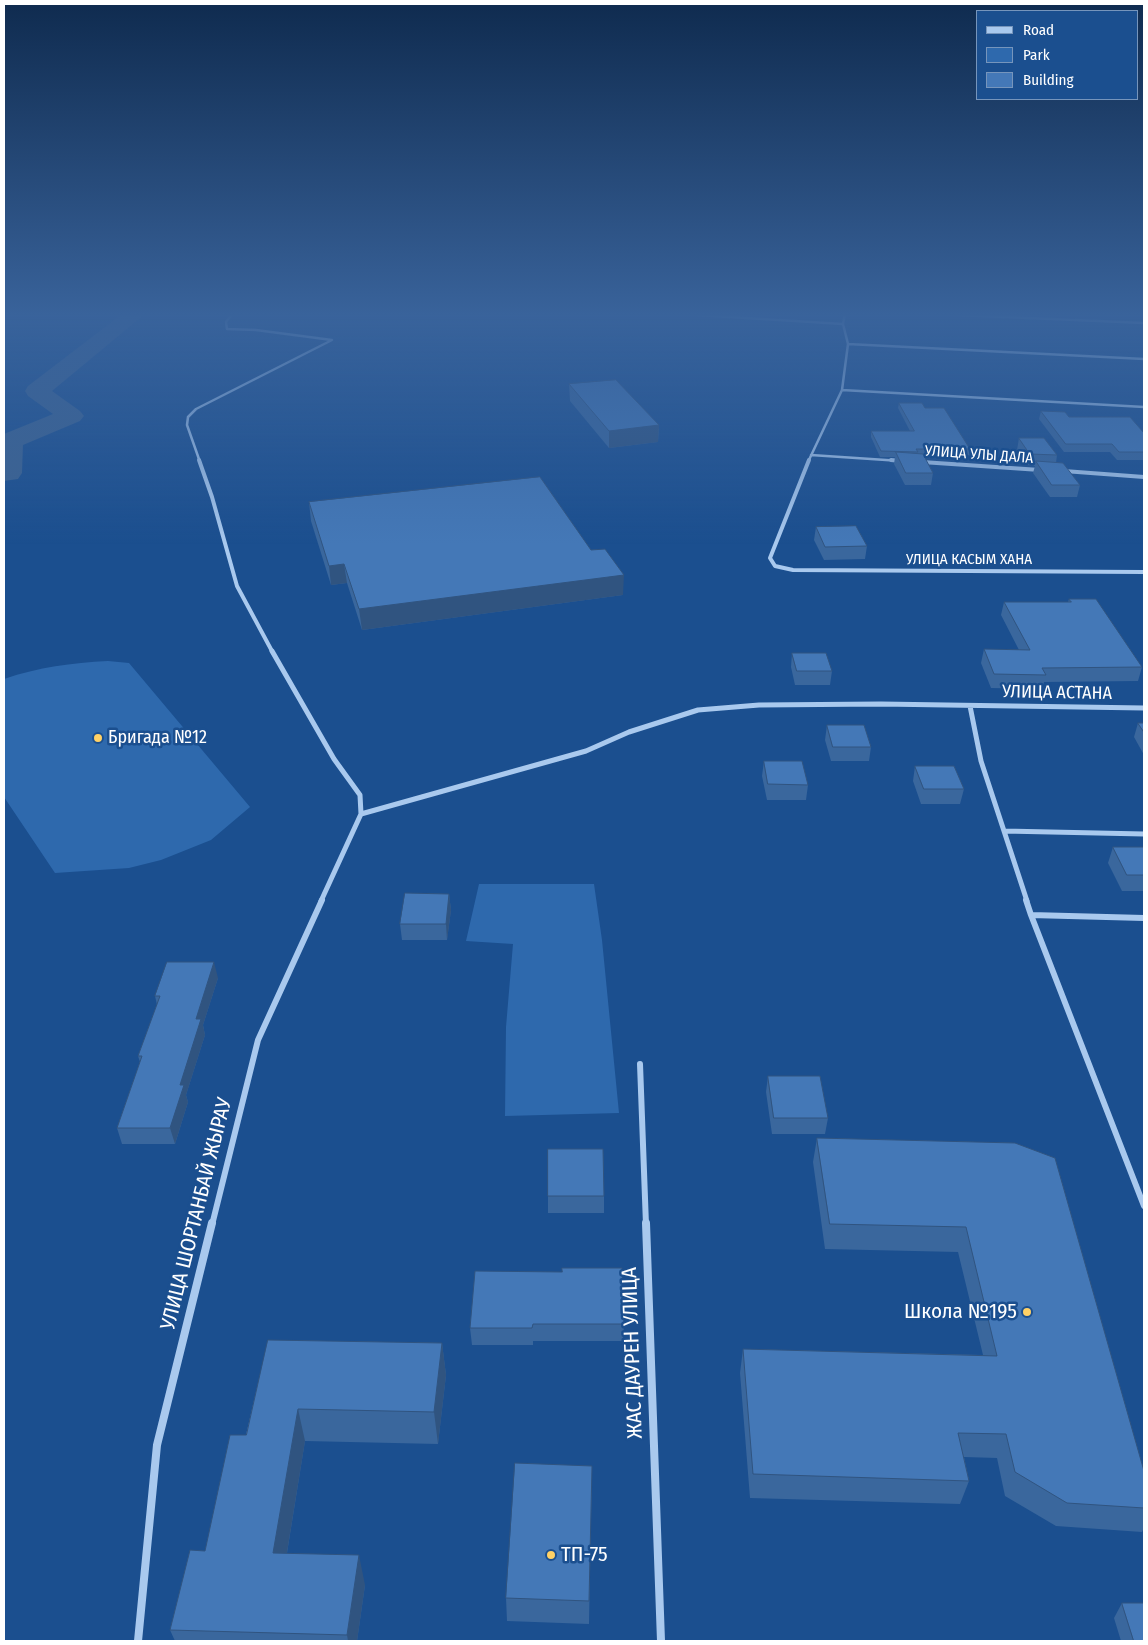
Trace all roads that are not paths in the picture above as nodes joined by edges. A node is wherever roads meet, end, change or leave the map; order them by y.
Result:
1 (842, 390) edge
2 (231, 391) edge
3 (856, 391) edge
4 (1144, 406) edge
5 (811, 455) junction
6 (910, 462) edge
7 (920, 462) edge
8 (1048, 470) edge
9 (1058, 471) edge
10 (1144, 476) edge
11 (1144, 572) edge
12 (970, 706) junction
13 (1144, 708) edge
14 (361, 814) junction
15 (1004, 831) junction
16 (1144, 834) edge
17 (1031, 915) junction
18 (1144, 918) edge
19 (640, 1064) dead end
20 (1142, 1192) edge
21 (1144, 1206) edge
22 (138, 1641) edge
23 (661, 1641) edge

1 - 5 street
2 - 14 street
3 - 4 street
5 - 6 street, УЛИЦА УЛЫ ДАЛА
5 - 11 street, УЛИЦА КАСЫМ ХАНА
7 - 8 street, УЛИЦА УЛЫ ДАЛА
9 - 10 street, УЛИЦА УЛЫ ДАЛА
12 - 13 street, УЛИЦА АСТАНА
12 - 14 street, УЛИЦА АСТАНА
12 - 15 street
14 - 22 street, УЛИЦА ШОРТАНБАЙ ЖЫРАУ
15 - 16 street
15 - 17 street
17 - 18 street
17 - 20 street
19 - 23 street, ЖАС ДАУРЕН УЛИЦА
20 - 21 street

